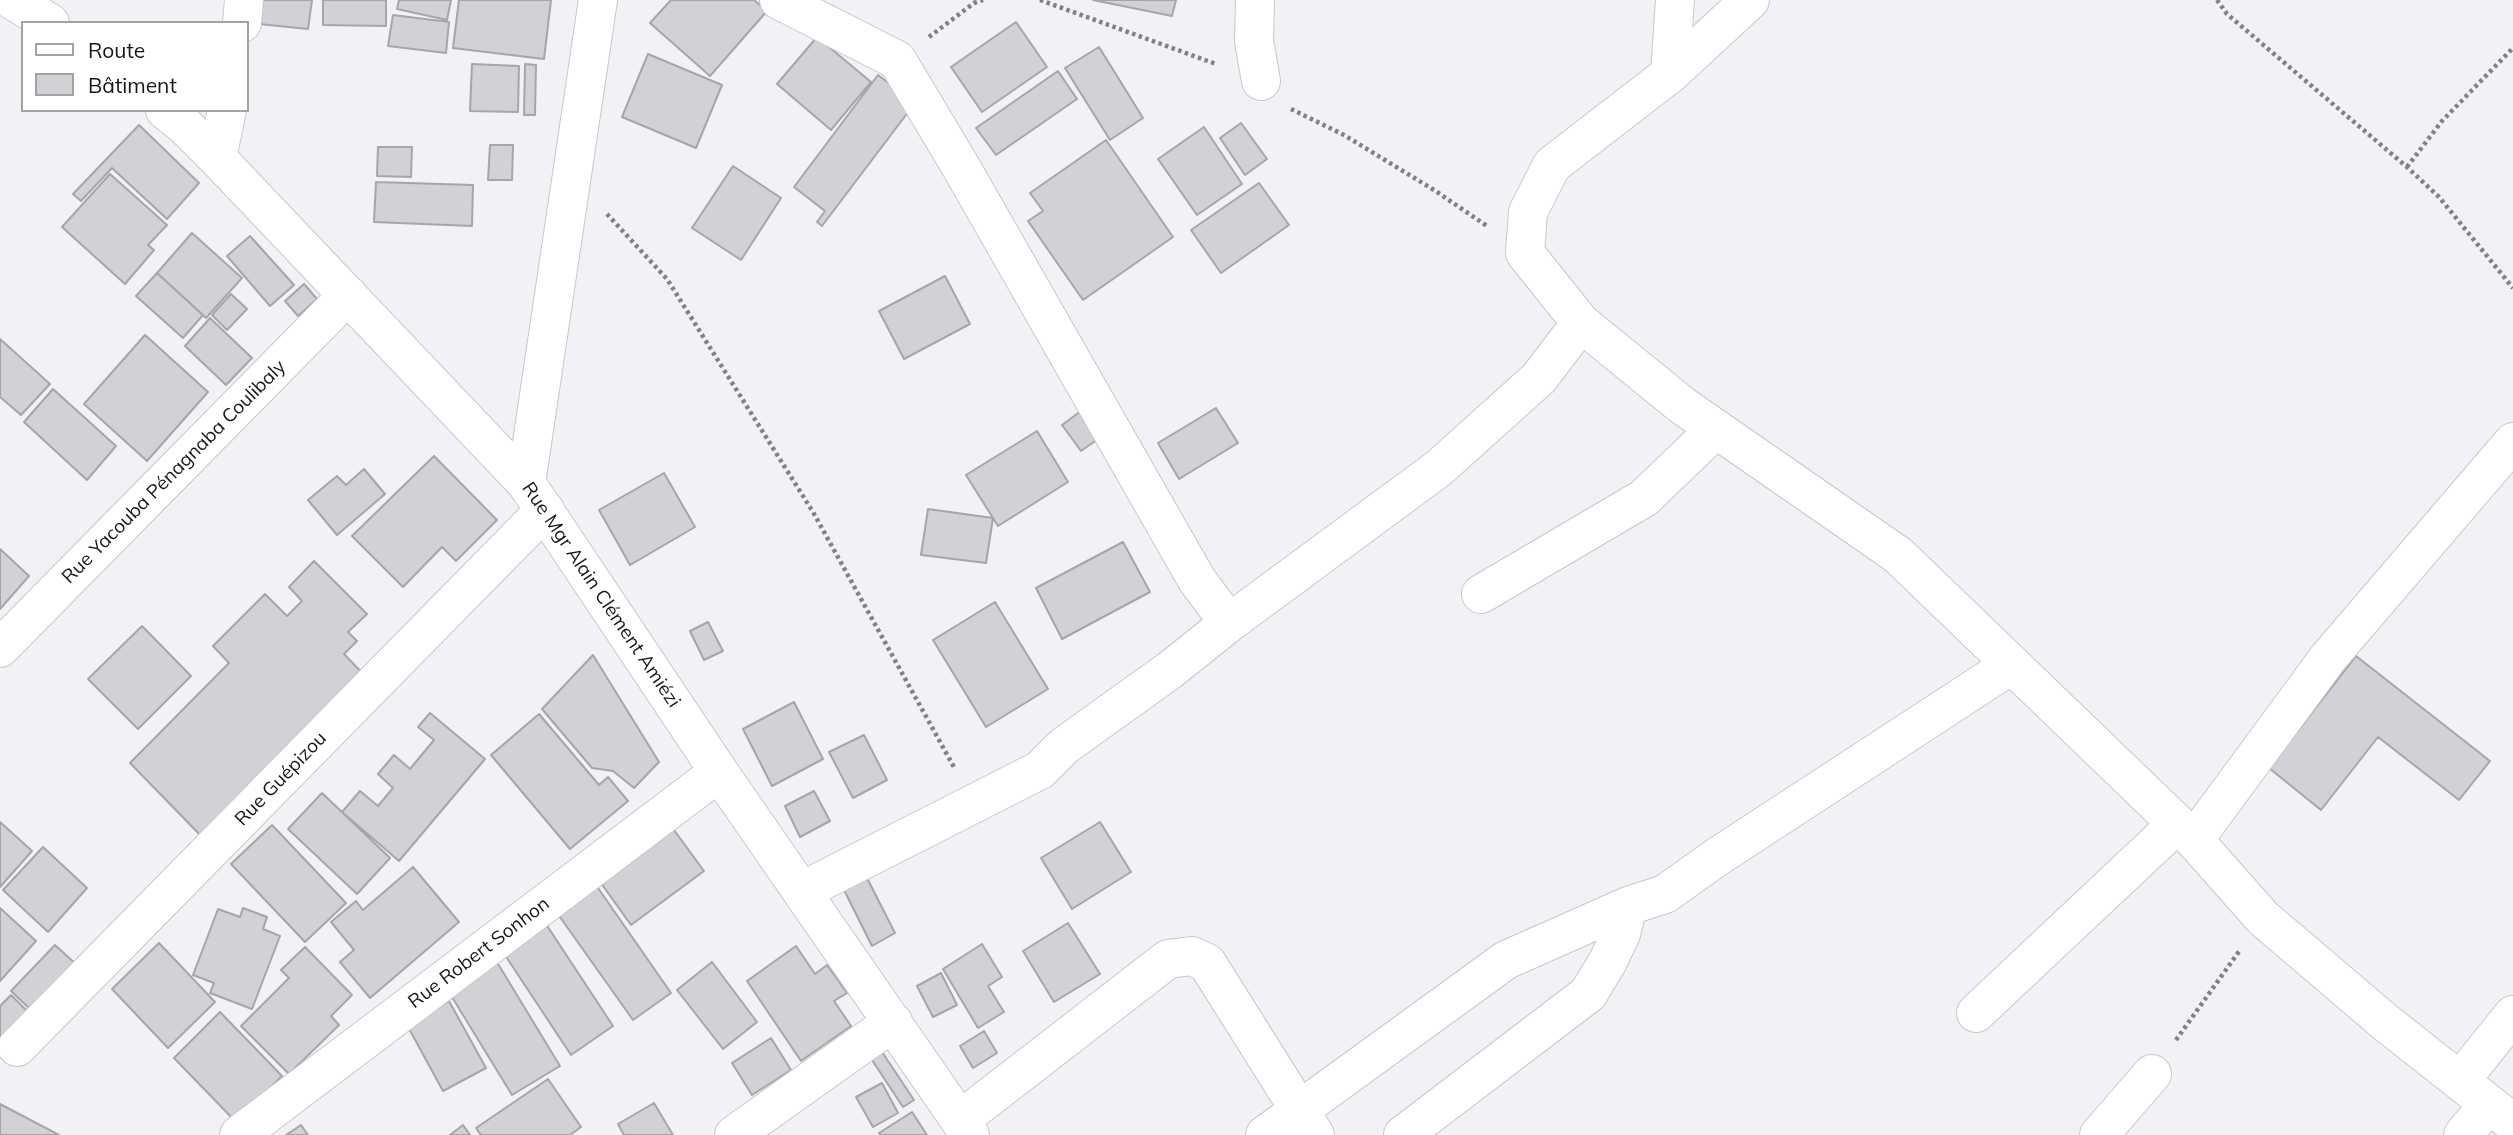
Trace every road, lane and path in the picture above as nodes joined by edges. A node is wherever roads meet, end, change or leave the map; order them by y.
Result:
1 (12, 0) edge
2 (244, 0) edge
3 (598, 0) edge
4 (779, 0) edge
5 (983, 0) edge
6 (1040, 0) edge
7 (1255, 0) edge
8 (1675, 0) edge
9 (1750, 0) edge
10 (2217, 0) edge
11 (47, 21) edge
12 (242, 21) edge
13 (2513, 48) edge
14 (897, 60) junction
15 (1670, 74) junction
16 (1261, 81) junction
17 (168, 112) edge
18 (227, 112) edge
19 (217, 158) junction
20 (2407, 167) junction
21 (573, 177) junction
22 (1525, 253) junction
23 (2513, 288) edge
24 (348, 296) junction
25 (1581, 323) junction
26 (1716, 429) junction
27 (2513, 442) edge
28 (536, 496) junction
29 (1481, 594) dead end
30 (1230, 623) junction
31 (0, 648) edge
32 (2011, 665) junction
33 (719, 772) junction
34 (974, 803) junction
35 (2186, 832) junction
36 (802, 891) junction
37 (1628, 906) junction
38 (2263, 918) junction
39 (1976, 1013) dead end
40 (2513, 1015) edge
41 (893, 1022) junction
42 (17, 1047) dead end
43 (2152, 1074) joint
44 (2487, 1103) edge
45 (1308, 1122) edge
46 (965, 1128) edge
47 (239, 1135) edge
48 (734, 1135) edge
49 (1265, 1135) edge
50 (1403, 1135) edge
51 (2099, 1135) edge
52 (2463, 1135) edge

1 - 11 street
2 - 12 street
3 - 21 street
4 - 14 street
5 - 14 path
6 - 16 path
7 - 16 street
8 - 15 street
9 - 15 street
10 - 20 path
13 - 20 path
14 - 30 street
15 - 22 street
16 - 22 path
17 - 19 street, Rue Mgr Alain Clément Amiézi
18 - 19 street
19 - 24 street, Rue Mgr Alain Clément Amiézi
20 - 23 path
21 - 28 street
21 - 34 path
22 - 25 street
24 - 28 street, Rue Mgr Alain Clément Amiézi
24 - 31 street, Rue Yacouba Pénagnaba Coulibaly
25 - 26 street
25 - 30 street
26 - 29 street
26 - 32 street
27 - 35 street
28 - 33 street, Rue Mgr Alain Clément Amiézi
28 - 42 street, Rue Guépizou
30 - 34 street
32 - 35 street
32 - 37 street
33 - 36 street, Rue Mgr Alain Clément Amiézi
33 - 47 street, Rue Robert Sonhon
34 - 36 street
35 - 38 street
35 - 39 street
36 - 41 street, Rue Mgr Alain Clément Amiézi
37 - 45 street
37 - 50 street
38 - 43 path
38 - 44 street
40 - 44 street
41 - 46 street, Rue Mgr Alain Clément Amiézi
41 - 48 street
43 - 51 street
44 - 52 street
45 - 46 street
45 - 49 street

